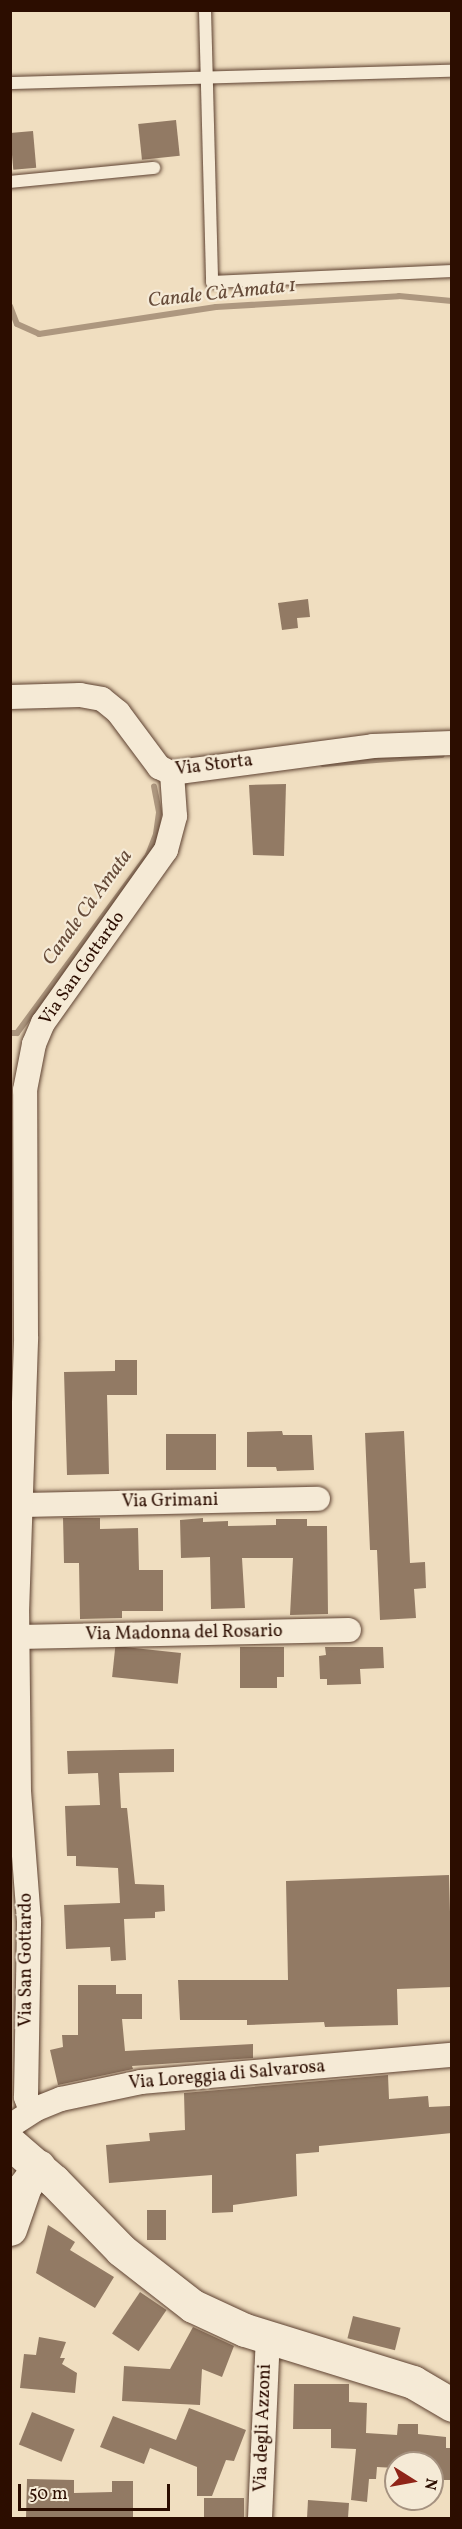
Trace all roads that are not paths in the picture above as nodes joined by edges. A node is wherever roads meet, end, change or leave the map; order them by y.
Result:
1 (205, 10) edge
2 (452, 71) edge
3 (206, 78) junction
4 (10, 83) edge
5 (154, 168) dead end
6 (10, 182) edge
7 (452, 272) edge
8 (10, 697) edge
9 (452, 743) edge
10 (172, 773) junction
11 (318, 1499) dead end
12 (22, 1504) junction
13 (349, 1630) dead end
14 (19, 1637) junction
15 (452, 2055) edge
16 (31, 2111) junction
17 (10, 2126) edge
18 (10, 2143) edge
19 (39, 2166) junction
20 (10, 2229) edge
21 (268, 2337) junction
22 (452, 2405) edge
23 (260, 2518) edge

1 - 3 lane
2 - 3 lane
3 - 4 lane
3 - 7 lane
5 - 6 lane
8 - 10 street, Via Storta
9 - 10 street, Via Storta
10 - 12 street, Via San Gottardo
11 - 12 street, Via Grimani
12 - 14 street, Via San Gottardo
13 - 14 street, Via Madonna del Rosario
14 - 16 street, Via San Gottardo
15 - 16 street, Via Loreggia di Salvarosa
16 - 17 street, Via Loreggia di Salvarosa
18 - 19 street
19 - 20 street
19 - 21 street
21 - 22 street
21 - 23 street, Via degli Azzoni

